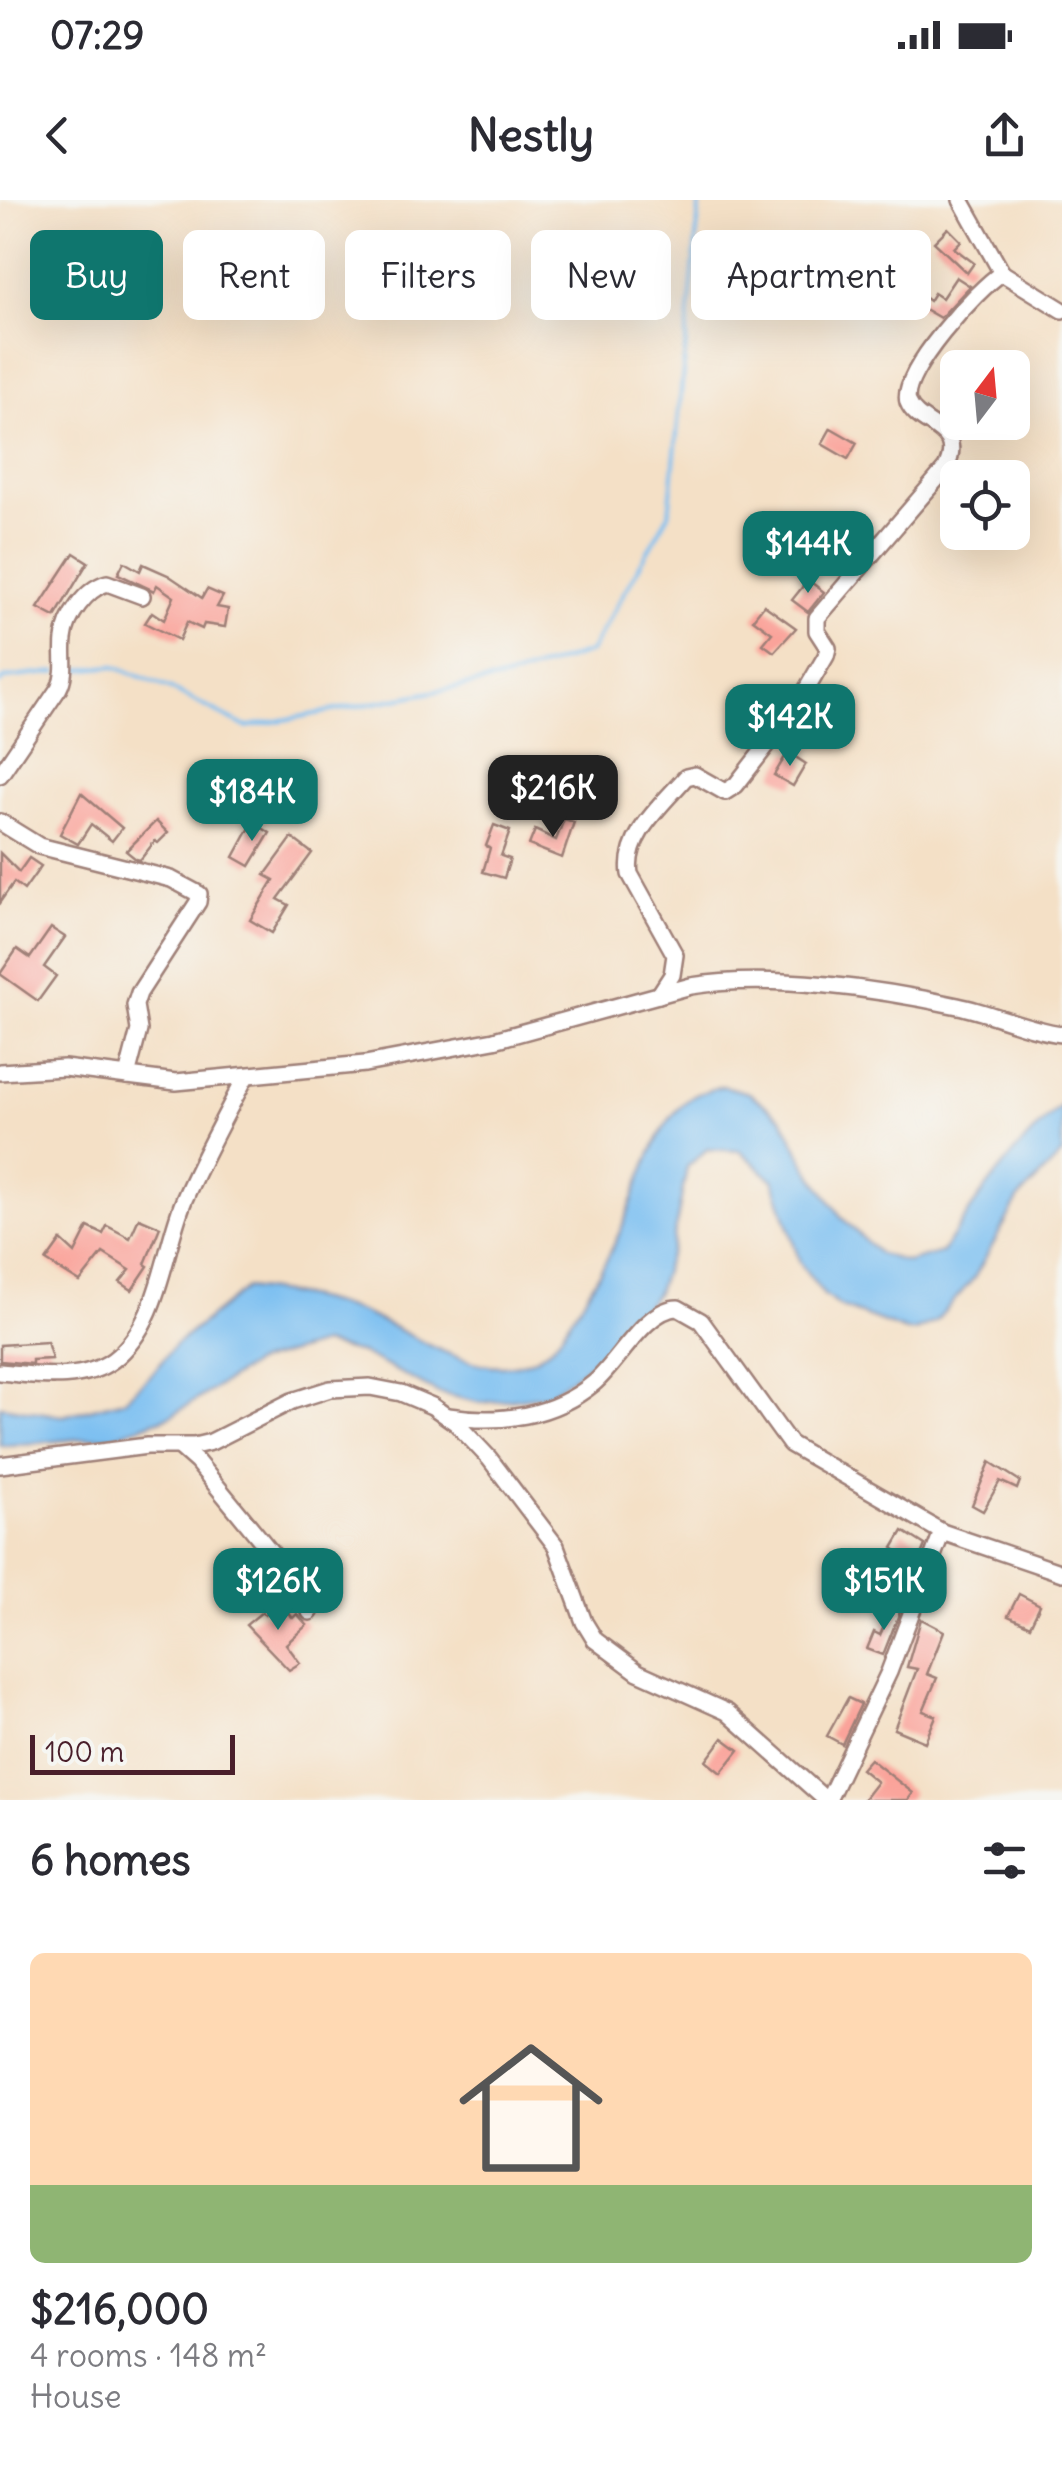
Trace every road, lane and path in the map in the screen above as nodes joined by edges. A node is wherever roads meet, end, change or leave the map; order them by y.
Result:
1 (961, 200) edge
2 (1002, 273) junction
3 (1062, 310) edge
4 (142, 596) dead end
5 (0, 775) edge
6 (0, 822) edge
7 (674, 955) junction
8 (691, 986) junction
9 (659, 995) junction
10 (1062, 1034) edge
11 (0, 1072) edge
12 (127, 1076) junction
13 (246, 1076) junction
14 (0, 1372) edge
15 (446, 1416) junction
16 (180, 1447) junction
17 (0, 1465) edge
18 (942, 1532) junction
19 (1062, 1574) edge
20 (310, 1612) dead end
21 (827, 1800) edge

1 - 2 street
2 - 3 street
2 - 7 street
4 - 5 street
6 - 12 street
7 - 8 street
7 - 9 street
8 - 9 street
8 - 10 street
9 - 13 street
11 - 12 street
12 - 13 street
13 - 14 street
15 - 16 street
15 - 18 street
15 - 21 street
16 - 17 street
16 - 20 street
18 - 19 street
18 - 21 street

